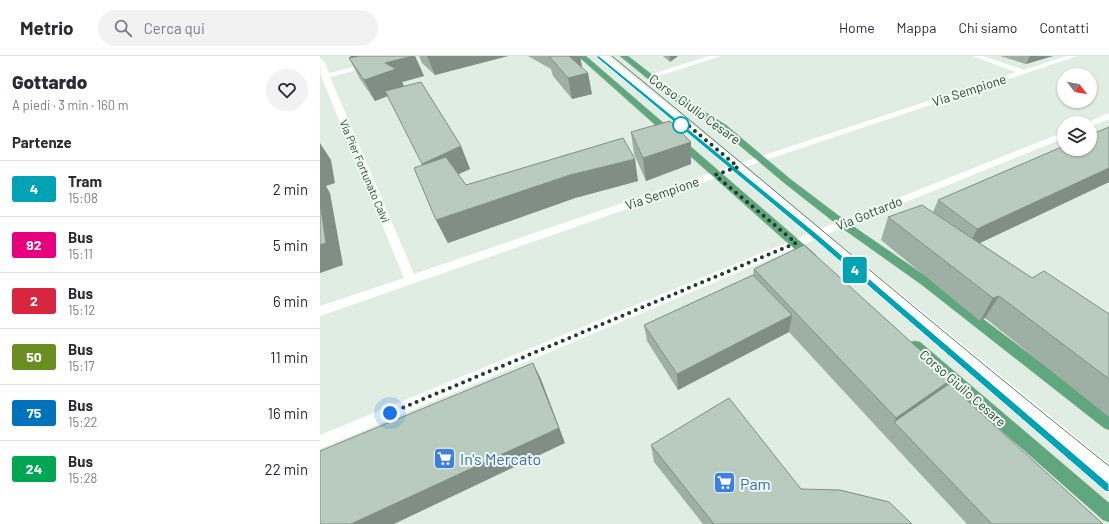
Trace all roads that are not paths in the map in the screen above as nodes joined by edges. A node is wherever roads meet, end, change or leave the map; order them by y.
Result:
1 (582, 56) edge
2 (604, 56) edge
3 (624, 56) edge
4 (717, 56) edge
5 (976, 56) edge
6 (1073, 56) edge
7 (320, 61) edge
8 (380, 63) edge
9 (1023, 72) junction
10 (325, 76) junction
11 (650, 76) junction
12 (1109, 116) edge
13 (1097, 121) edge
14 (1057, 138) edge
15 (760, 160) junction
16 (738, 167) junction
17 (715, 175) junction
18 (843, 224) junction
19 (819, 234) junction
20 (796, 243) junction
21 (819, 264) edge
22 (411, 281) junction
23 (320, 311) edge
24 (907, 340) edge
25 (1109, 423) edge
26 (320, 442) edge
27 (1109, 474) edge
28 (1109, 514) edge

1 - 17 main road
2 - 16 street, Corso Giulio Cesare
3 - 11 main road, Corso Giulio Cesare
4 - 11 street
5 - 9 street
6 - 9 street, Via Sempione
7 - 10 street, Via Pier Fortunato Calvi
8 - 10 street
9 - 15 street, Via Sempione
10 - 22 street, Via Pier Fortunato Calvi
11 - 15 main road, Corso Giulio Cesare
12 - 13 street
14 - 18 street, Via Gottardo
15 - 16 street, Via Sempione
15 - 18 main road, Corso Giulio Cesare
16 - 17 street, Via Sempione
16 - 19 street, Corso Giulio Cesare
17 - 20 main road
17 - 22 street, Via Sempione
18 - 19 street, Via Gottardo
18 - 25 main road, Corso Giulio Cesare
19 - 20 street, Via Gottardo
19 - 27 street, Corso Giulio Cesare
20 - 21 main road
20 - 26 street, Via Gottardo
22 - 23 street, Via Sempione
24 - 28 main road, Corso Giulio Cesare

